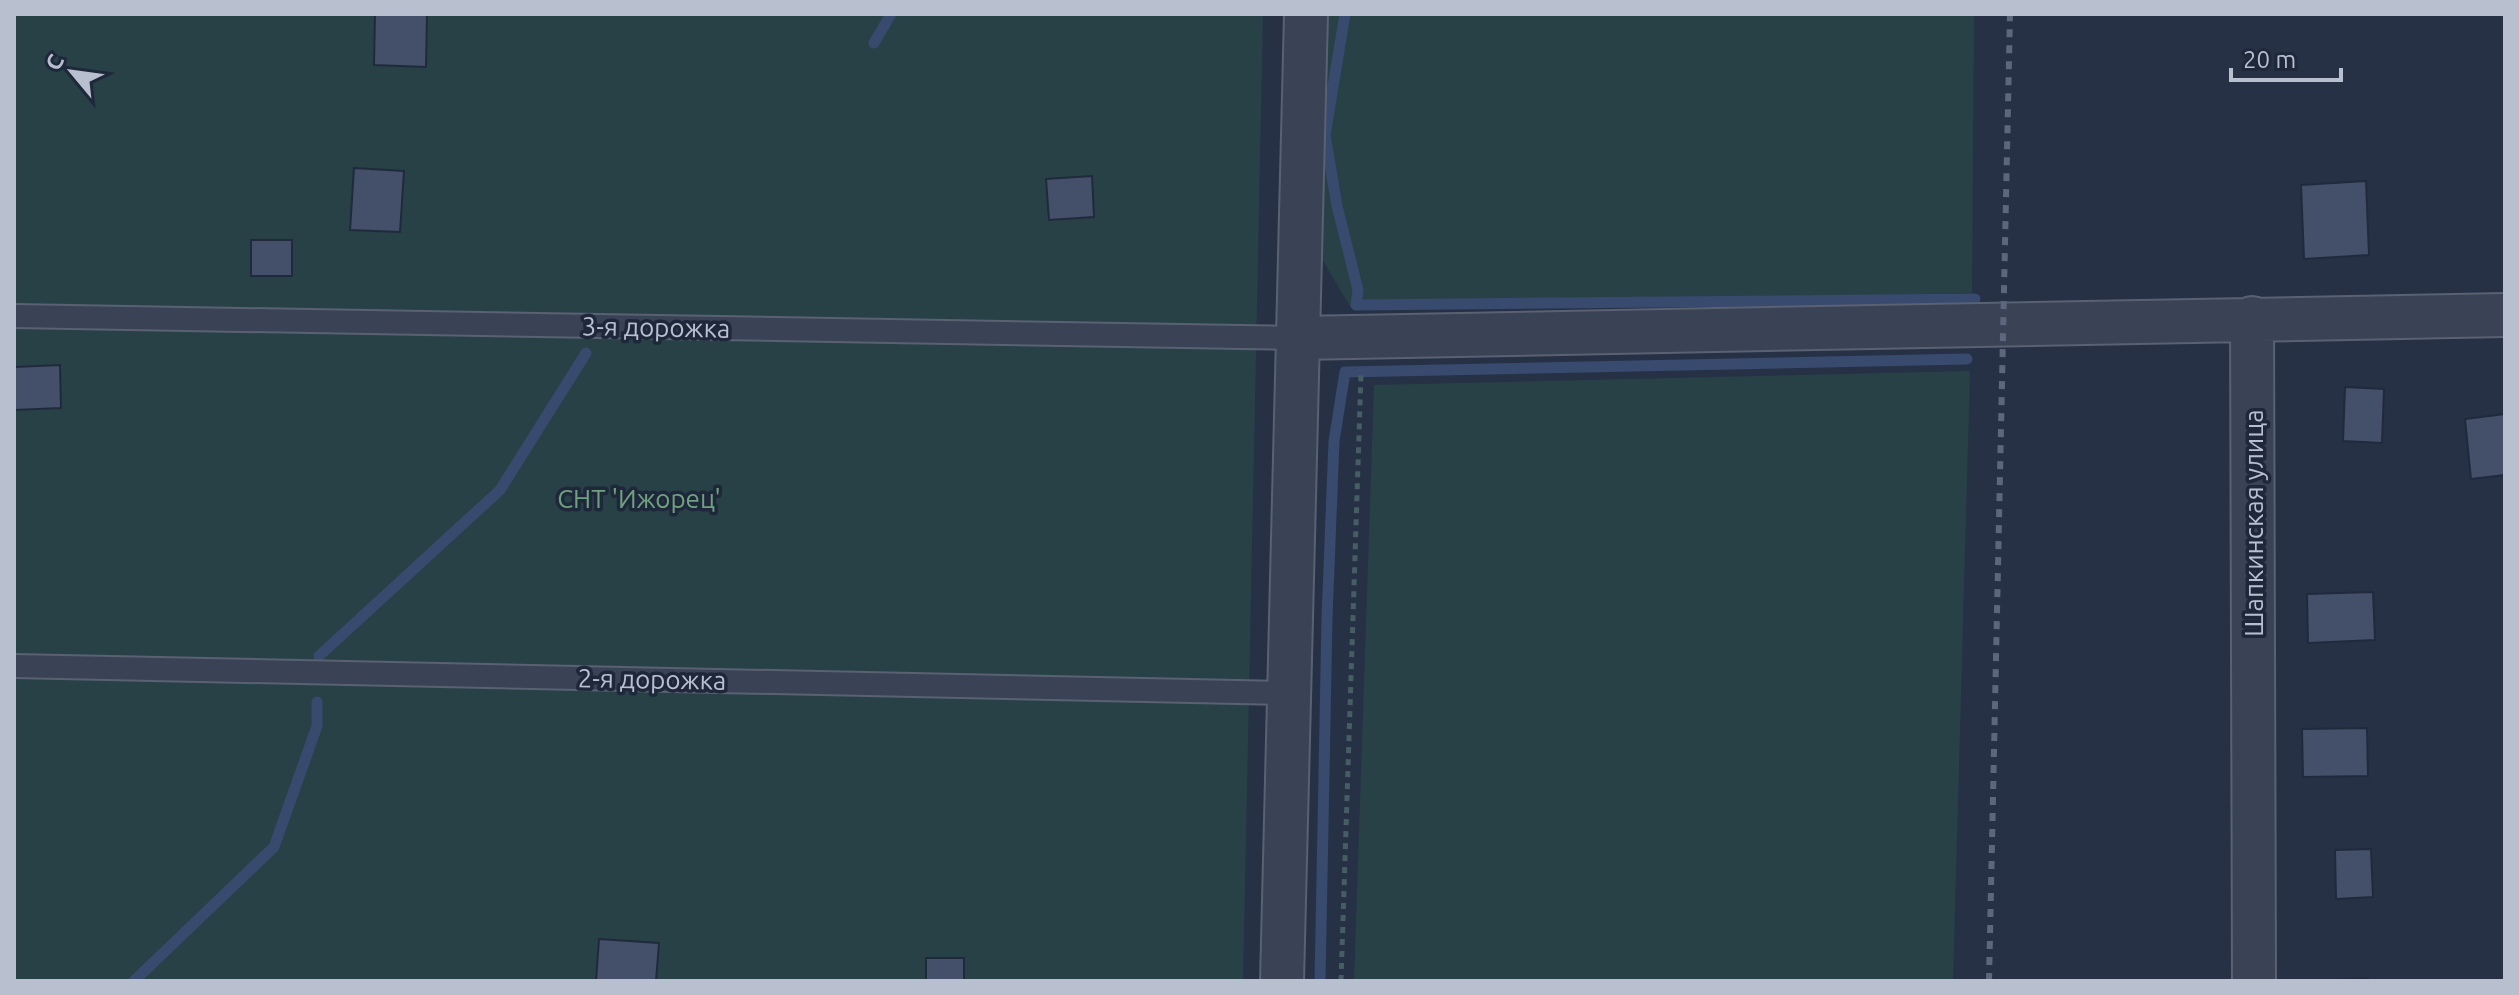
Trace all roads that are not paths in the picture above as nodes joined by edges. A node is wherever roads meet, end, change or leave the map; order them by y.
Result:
1 (1306, 14) edge
2 (2505, 315) edge
3 (14, 316) edge
4 (2252, 318) junction
5 (1299, 338) junction
6 (14, 666) edge
7 (1289, 693) junction
8 (1282, 981) edge
9 (2254, 981) edge

1 - 5 street
2 - 4 street
3 - 5 lane, 3-я дорожка
4 - 5 street
4 - 9 street, Шапкинская улица
5 - 7 street
6 - 7 lane, 2-я дорожка
7 - 8 street

